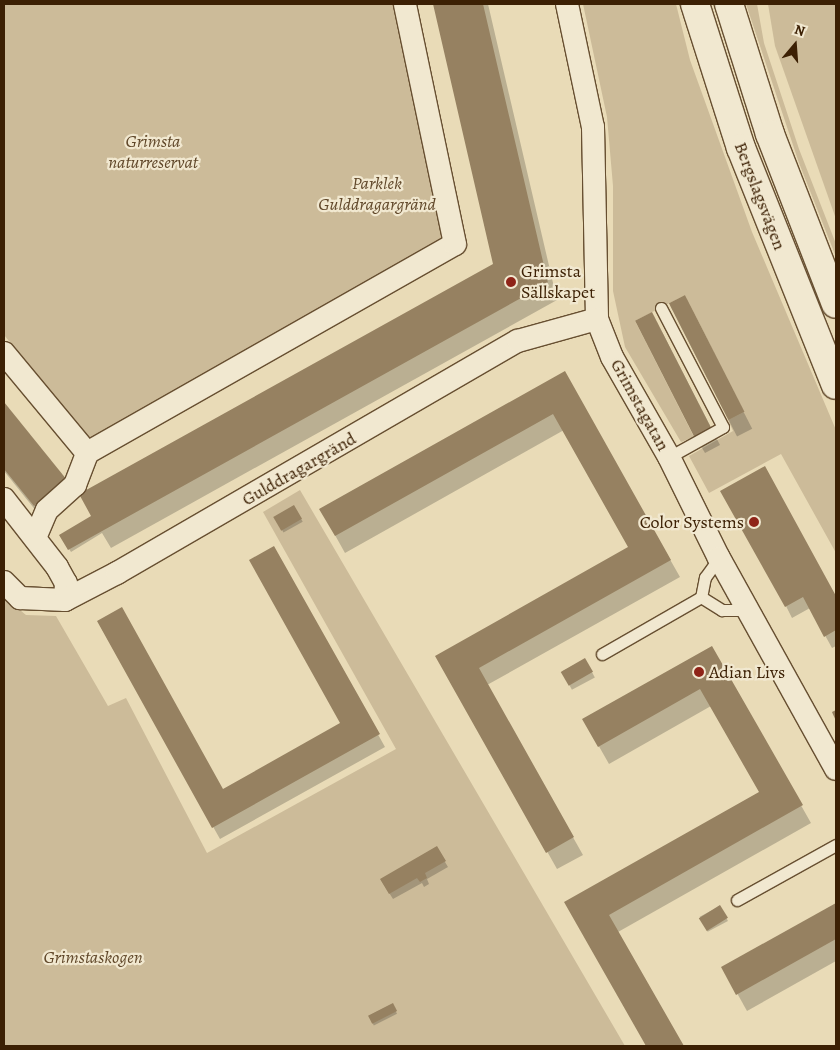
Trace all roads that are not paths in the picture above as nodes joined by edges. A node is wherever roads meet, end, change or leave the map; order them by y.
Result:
1 (405, 4) edge
2 (567, 4) edge
3 (695, 4) edge
4 (729, 4) edge
5 (836, 304) edge
6 (661, 308) dead end
7 (597, 319) junction
8 (4, 353) edge
9 (836, 384) edge
10 (87, 454) junction
11 (669, 457) junction
12 (4, 499) edge
13 (34, 538) junction
14 (719, 558) junction
15 (4, 582) edge
16 (701, 597) junction
17 (65, 600) junction
18 (749, 610) junction
19 (602, 654) dead end
20 (836, 770) edge
21 (836, 844) edge
22 (737, 900) dead end

1 - 10 street
2 - 7 street, Grimstagatan
3 - 9 main road, Bergslagsvägen
4 - 5 main road, Bergslagsvägen
6 - 11 lane
7 - 11 street, Grimstagatan
7 - 17 street, Gulddragargränd
8 - 10 street
10 - 13 street
11 - 14 street, Grimstagatan
12 - 13 street
13 - 17 street
14 - 16 lane
14 - 18 street, Grimstagatan
15 - 17 street, Gulddragargränd
16 - 18 lane
16 - 19 lane
18 - 20 street, Grimstagatan
21 - 22 lane

